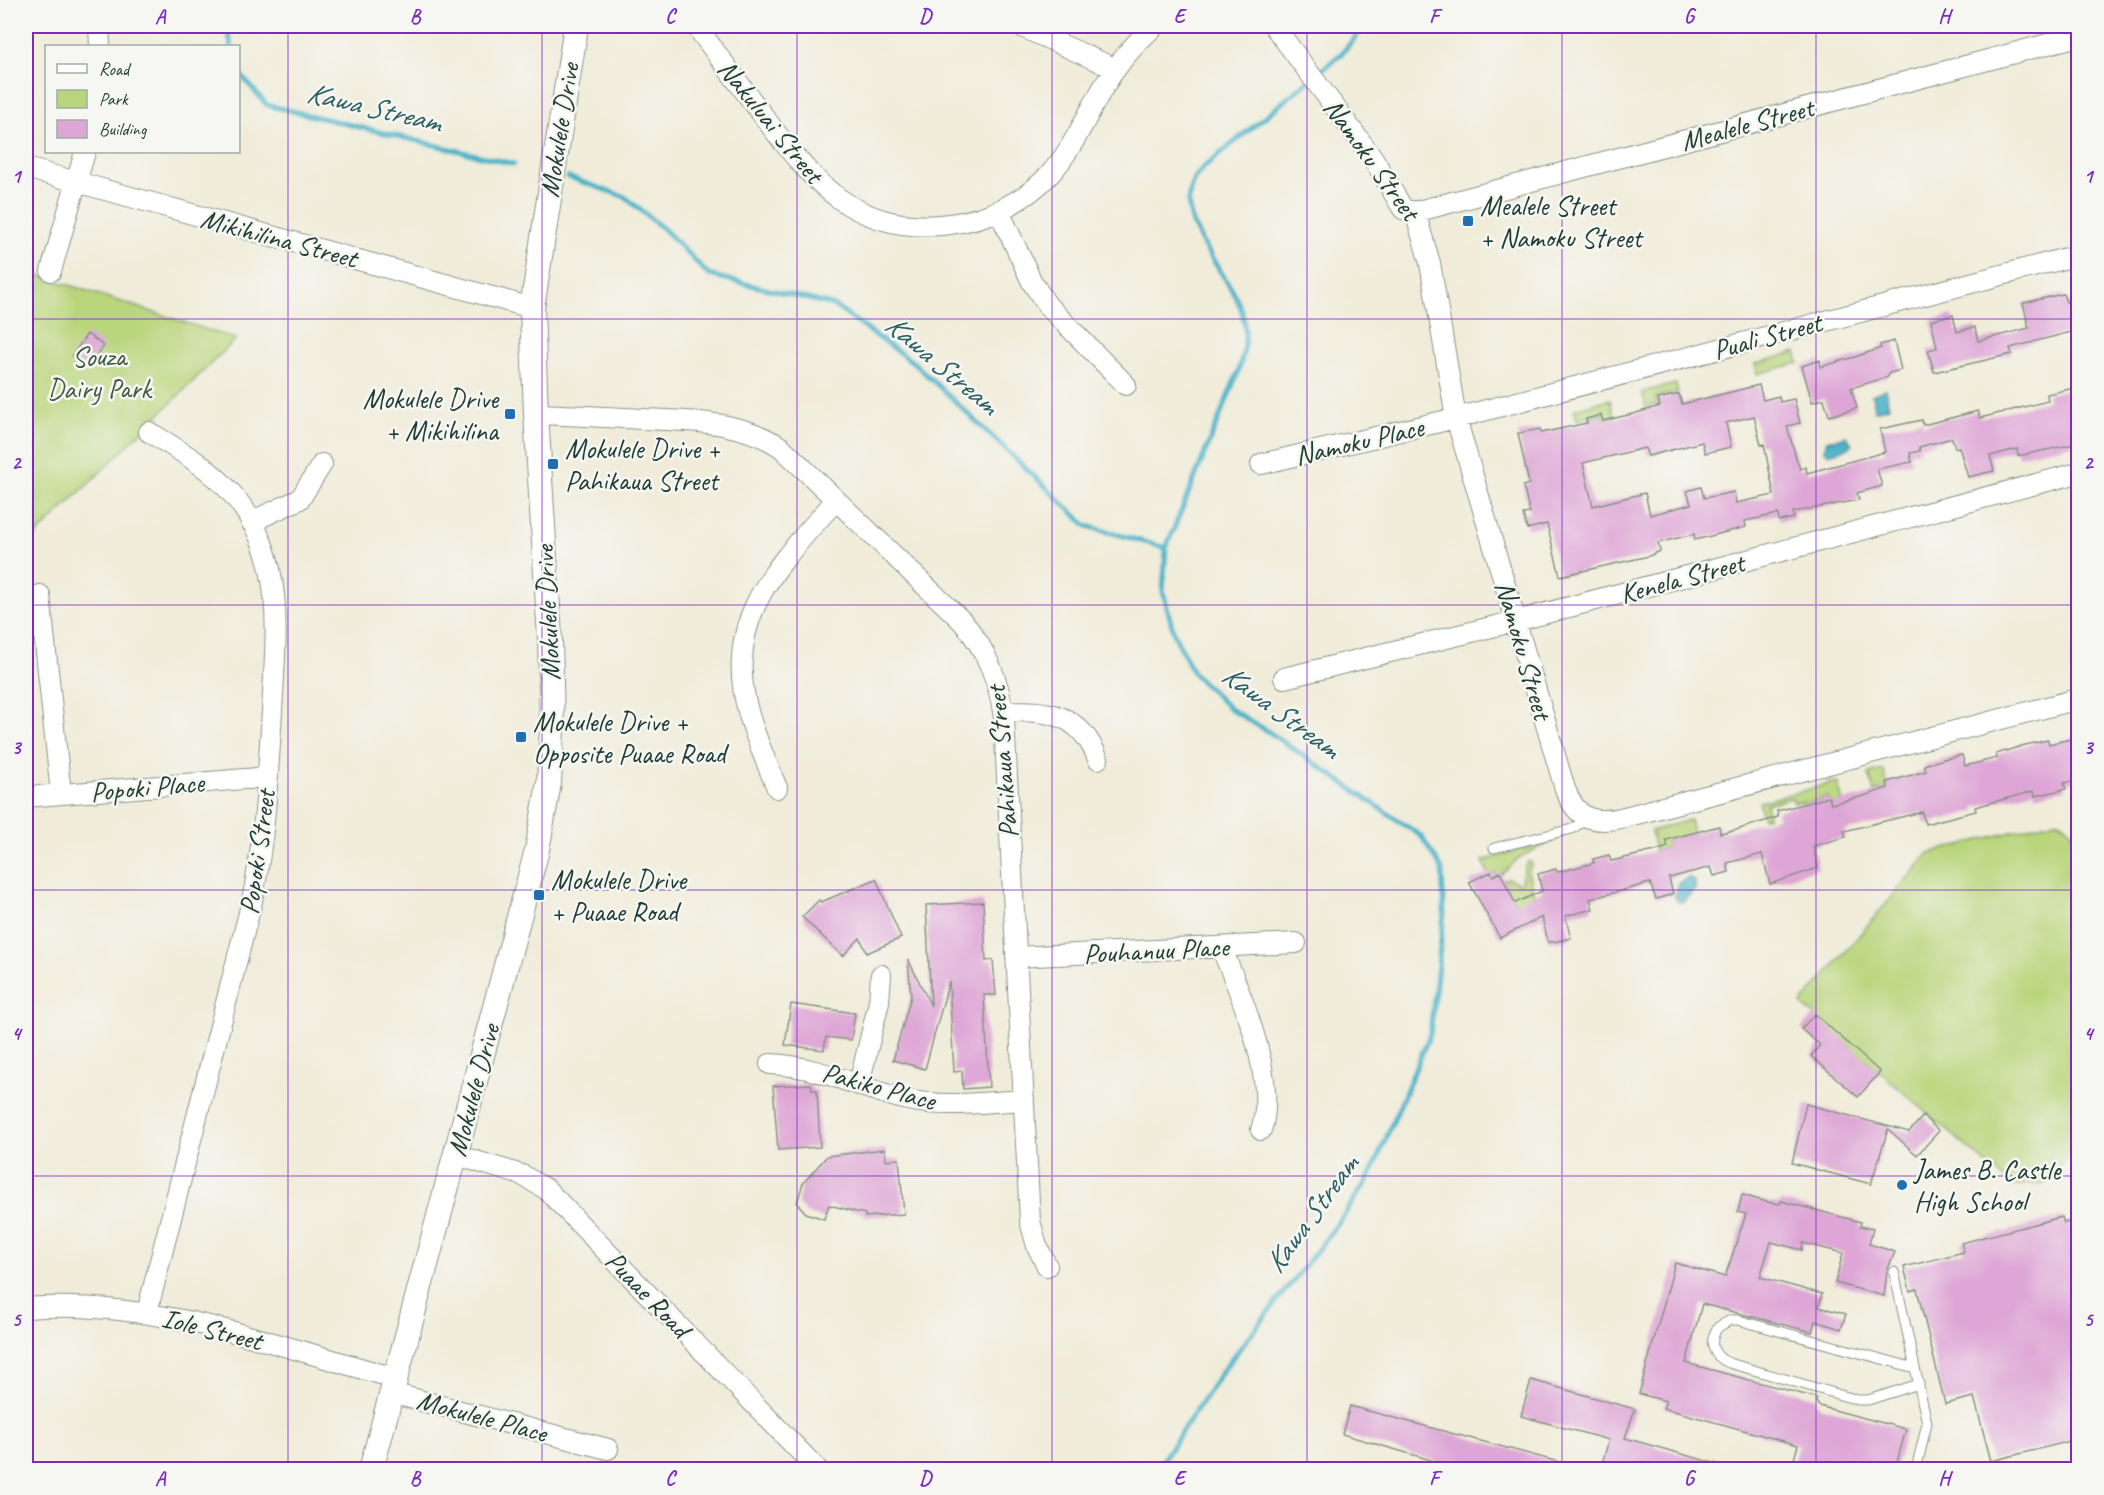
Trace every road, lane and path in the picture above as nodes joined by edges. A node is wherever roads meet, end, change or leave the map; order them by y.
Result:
1 (99, 26) edge
2 (576, 26) edge
3 (696, 26) edge
4 (1020, 26) edge
5 (1154, 26) edge
6 (1274, 26) edge
7 (2079, 36) edge
8 (100, 45) edge
9 (1116, 69) junction
10 (85, 153) edge
11 (26, 168) edge
12 (77, 182) junction
13 (999, 211) junction
14 (1415, 212) junction
15 (2079, 255) edge
16 (51, 271) dead end
17 (532, 308) junction
18 (1126, 385) dead end
19 (536, 414) junction
20 (1456, 418) junction
21 (149, 432) dead end
22 (322, 464) dead end
23 (1262, 464) dead end
24 (2079, 473) edge
25 (836, 500) junction
26 (251, 522) junction
27 (40, 595) dead end
28 (1516, 621) junction
29 (1284, 678) dead end
30 (2079, 699) edge
31 (1003, 711) junction
32 (1098, 759) dead end
33 (268, 777) junction
34 (777, 788) dead end
35 (61, 794) junction
36 (26, 797) edge
37 (1588, 818) junction
38 (1494, 848) dead end
39 (1296, 943) dead end
40 (1221, 947) junction
41 (1016, 957) junction
42 (881, 975) dead end
43 (770, 1064) dead end
44 (859, 1084) junction
45 (1024, 1100) junction
46 (1261, 1130) dead end
47 (456, 1155) junction
48 (1047, 1266) dead end
49 (1894, 1272) dead end
50 (26, 1308) edge
51 (147, 1312) junction
52 (1915, 1368) junction
53 (1918, 1384) junction
54 (393, 1385) junction
55 (608, 1449) dead end
56 (371, 1470) edge
57 (818, 1470) edge
58 (1916, 1470) edge

1 - 8 street
2 - 17 street, Mokulele Drive
3 - 13 street, Nakuluai Street
4 - 9 street
5 - 9 street, Nakuluai Street
6 - 14 street, Namoku Street
7 - 14 street, Mealele Street
9 - 13 street, Nakuluai Street
10 - 12 street
11 - 12 street, Mikihilina Street
12 - 16 street
12 - 17 street, Mikihilina Street
13 - 18 street
14 - 20 street, Namoku Street
15 - 20 street, Puali Street
17 - 19 street, Mokulele Drive
19 - 25 street, Pahikaua Street
19 - 47 street, Mokulele Drive
20 - 23 street, Namoku Place
20 - 28 street, Namoku Street
21 - 26 street, Popoki Street
22 - 26 street
24 - 28 street, Kenela Street
25 - 31 street, Pahikaua Street
25 - 34 street
26 - 33 street, Popoki Street
27 - 35 street
28 - 29 street, Kenela Street
28 - 37 street, Namoku Street
30 - 37 street
31 - 32 street
31 - 41 street, Pahikaua Street
33 - 35 street, Popoki Place
33 - 51 street, Popoki Street
35 - 36 street, Popoki Place
37 - 38 lane
39 - 40 street, Pouhanuu Place
40 - 41 street, Pouhanuu Place
40 - 46 street
41 - 45 street, Pahikaua Street
42 - 44 street
43 - 44 street, Pakiko Place
44 - 45 street, Pakiko Place
45 - 48 street, Pahikaua Street
47 - 54 street, Mokulele Drive
47 - 57 street, Puaae Road
49 - 52 lane
50 - 51 street, Iole Street
51 - 54 street, Iole Street
52 - 53 lane
52 - 53 lane
53 - 58 lane
54 - 55 street, Mokulele Place
54 - 56 street, Mokulele Drive

